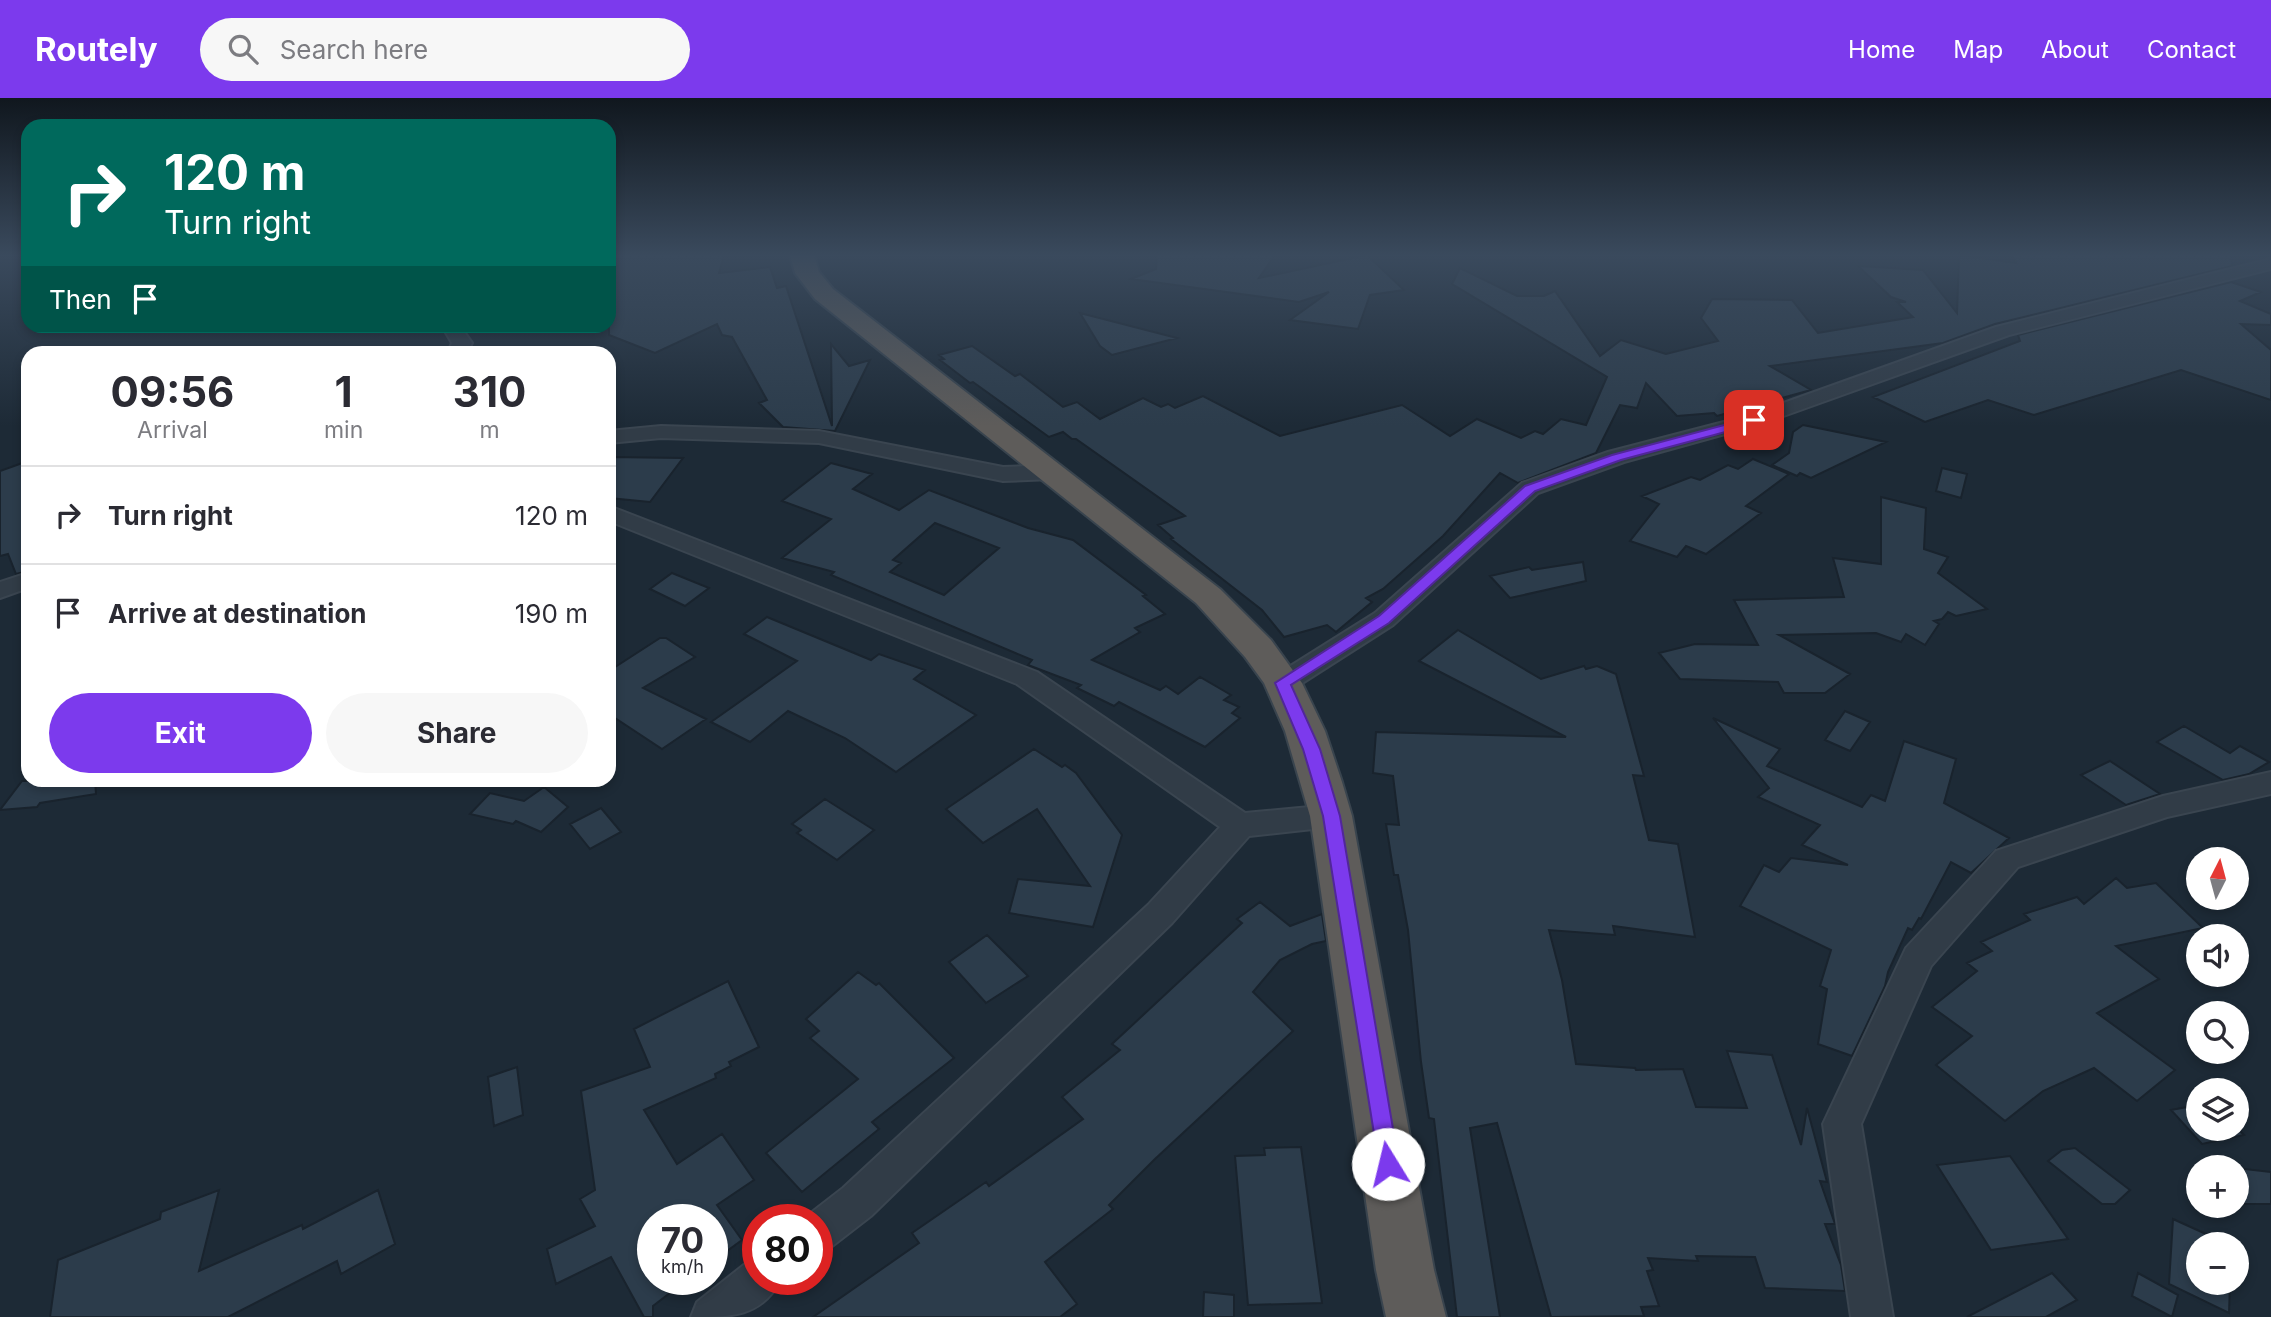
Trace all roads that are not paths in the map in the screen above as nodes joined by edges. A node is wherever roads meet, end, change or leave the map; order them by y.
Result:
1 (847, 312) edge
2 (2082, 312) edge
3 (616, 436) edge
4 (1052, 472) junction
5 (616, 516) edge
6 (21, 582) edge
7 (0, 590) edge
8 (1283, 683) junction
9 (2271, 783) edge
10 (1331, 816) junction
11 (1240, 825) junction
12 (833, 1221) edge
13 (742, 1293) edge
14 (712, 1317) edge
15 (1416, 1317) edge
16 (1872, 1317) edge

1 - 4 highway
2 - 8 street
3 - 4 street
4 - 8 highway
5 - 11 street
6 - 7 street
8 - 10 highway
9 - 16 street
10 - 11 street
10 - 15 highway
11 - 12 street
13 - 14 street

